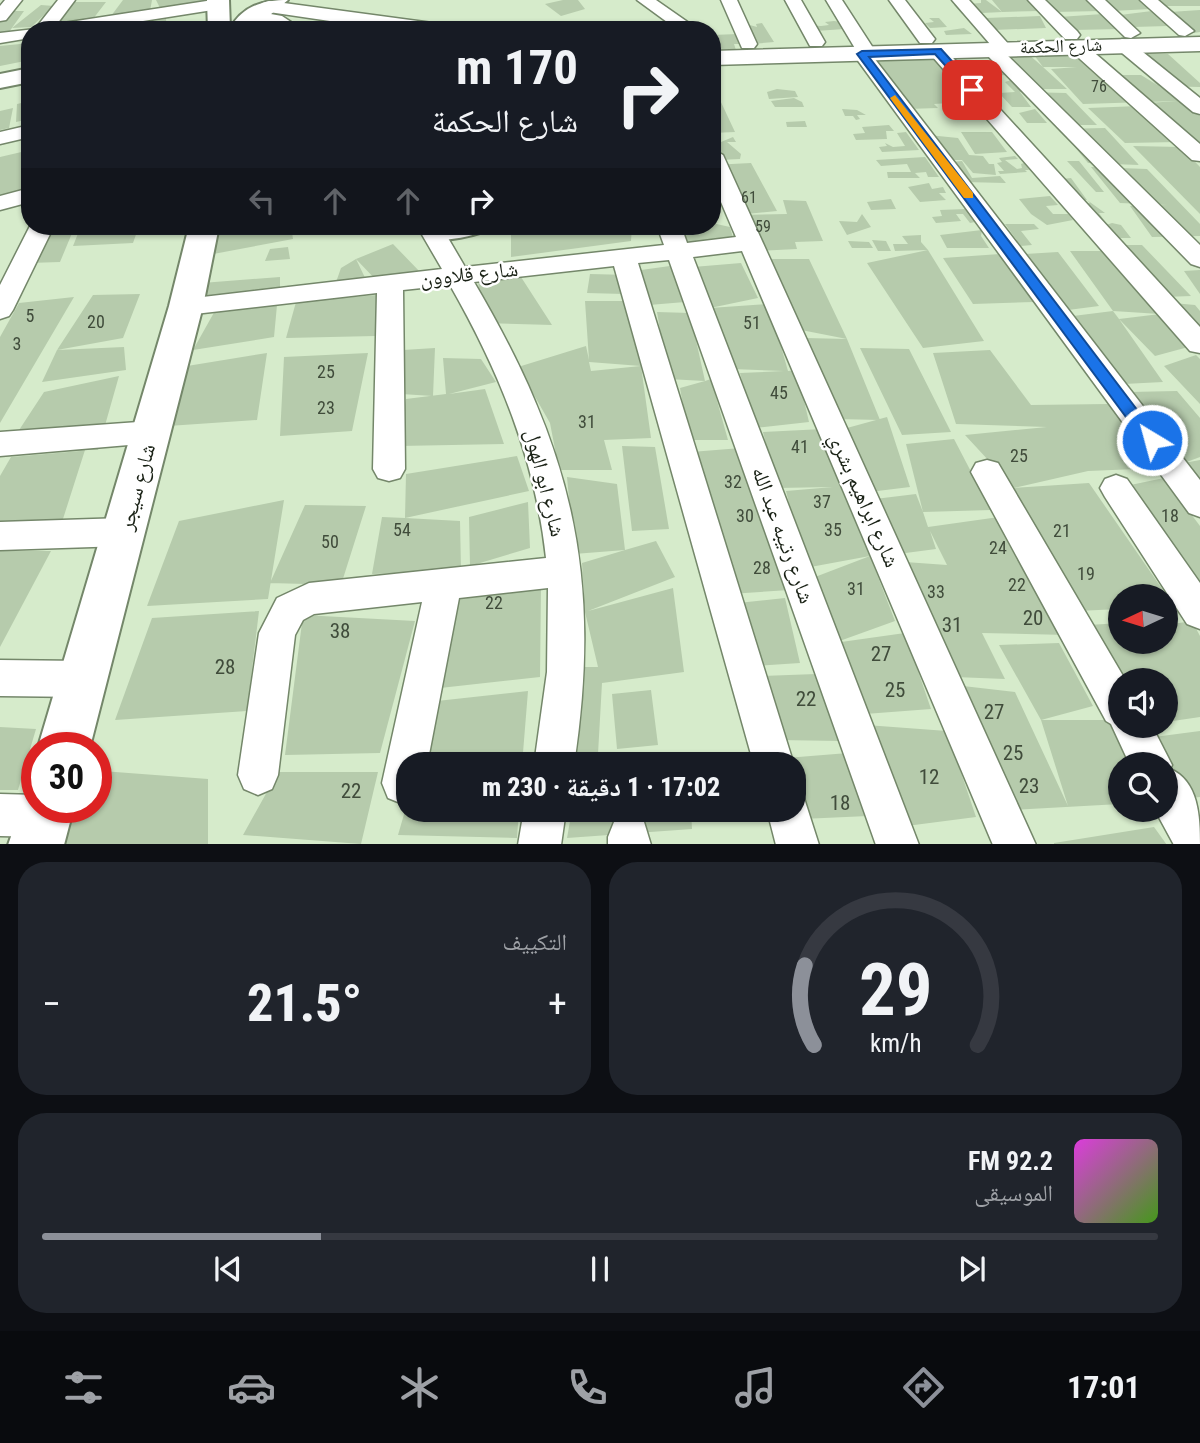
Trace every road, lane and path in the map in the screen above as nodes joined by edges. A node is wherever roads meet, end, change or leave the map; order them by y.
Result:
1 (15, 0) edge
2 (67, 0) edge
3 (115, 0) edge
4 (645, 0) edge
5 (675, 0) edge
6 (729, 0) edge
7 (793, 0) edge
8 (834, 0) edge
9 (898, 0) edge
10 (960, 0) edge
11 (1036, 0) edge
12 (1095, 0) edge
13 (1148, 0) edge
14 (218, 2) edge
15 (259, 15) edge
16 (0, 16) edge
17 (673, 18) junction
18 (50, 21) edge
19 (101, 21) edge
20 (106, 21) edge
21 (219, 21) edge
22 (278, 21) edge
23 (302, 21) edge
24 (331, 21) edge
25 (677, 21) edge
26 (21, 34) edge
27 (1195, 36) edge
28 (0, 38) edge
29 (1126, 38) junction
30 (1073, 41) junction
31 (748, 44) junction
32 (721, 45) edge
33 (932, 45) junction
34 (996, 45) junction
35 (806, 47) junction
36 (863, 49) junction
37 (721, 57) edge
38 (21, 77) edge
39 (0, 81) edge
40 (1200, 108) edge
41 (21, 133) edge
42 (0, 138) edge
43 (1200, 155) edge
44 (721, 175) edge
45 (21, 197) edge
46 (0, 203) edge
47 (36, 235) edge
48 (202, 235) edge
49 (433, 235) edge
50 (674, 238) edge
51 (751, 243) junction
52 (624, 257) junction
53 (1200, 259) edge
54 (458, 275) junction
55 (10, 277) edge
56 (390, 283) junction
57 (186, 306) junction
58 (0, 310) edge
59 (1200, 344) edge
60 (152, 432) junction
61 (0, 444) edge
62 (389, 469) dead end
63 (987, 472) dead end
64 (1116, 488) dead end
65 (1200, 504) edge
66 (124, 532) junction
67 (0, 536) edge
68 (565, 571) junction
69 (444, 583) junction
70 (1200, 613) edge
71 (0, 678) edge
72 (83, 679) junction
73 (1108, 687) edge
74 (68, 732) edge
75 (409, 752) edge
76 (555, 752) edge
77 (770, 752) edge
78 (258, 775) dead end
79 (1178, 811) edge
80 (543, 822) edge
81 (791, 822) edge
82 (539, 844) edge
83 (798, 844) edge
84 (898, 844) edge
85 (1015, 844) edge
86 (1196, 844) edge

1 - 16 street
2 - 18 street
3 - 19 street
4 - 17 street
5 - 17 street
6 - 31 street
7 - 35 street
8 - 36 street
9 - 33 street
10 - 34 street
11 - 30 street
12 - 29 street
13 - 27 street
14 - 20 street
14 - 21 main road
15 - 22 street
15 - 23 street
15 - 24 street
17 - 25 street
26 - 28 street
27 - 29 street, شارع الحكمة
29 - 30 street, شارع الحكمة
29 - 40 street
30 - 34 street, شارع الحكمة
30 - 43 street
31 - 32 street, شارع الحكمة
31 - 35 street, شارع الحكمة
33 - 34 street, شارع الحكمة
33 - 36 street, شارع الحكمة
33 - 59 street
34 - 53 street
35 - 36 street, شارع الحكمة
35 - 37 street, شارع الحكمة
36 - 65 street
38 - 39 main road
41 - 42 street
44 - 51 street, شارع ابراهيم بشري
45 - 46 street
47 - 55 street
48 - 57 main road, شارع سيجر
49 - 54 street, شارع ابو الهول
50 - 51 street, شارع قلاوون
50 - 52 street, شارع قلاوون
50 - 84 street, شارع رتيبه عبد الله
51 - 85 street, شارع ابراهيم بشري
52 - 54 street, شارع قلاوون
52 - 77 street
54 - 56 street, شارع قلاوون
54 - 68 street, شارع ابو الهول
55 - 58 street
56 - 57 street, شارع قلاوون
56 - 62 street
57 - 60 main road, شارع سيجر
60 - 61 street
60 - 66 main road, شارع سيجر
63 - 73 street
64 - 70 street
66 - 67 street
66 - 72 main road, شارع سيجر
68 - 69 street
68 - 76 street, شارع ابو الهول
69 - 75 street
69 - 78 street
71 - 72 street
72 - 74 main road, شارع سيجر
79 - 86 street
80 - 82 street
81 - 83 street

